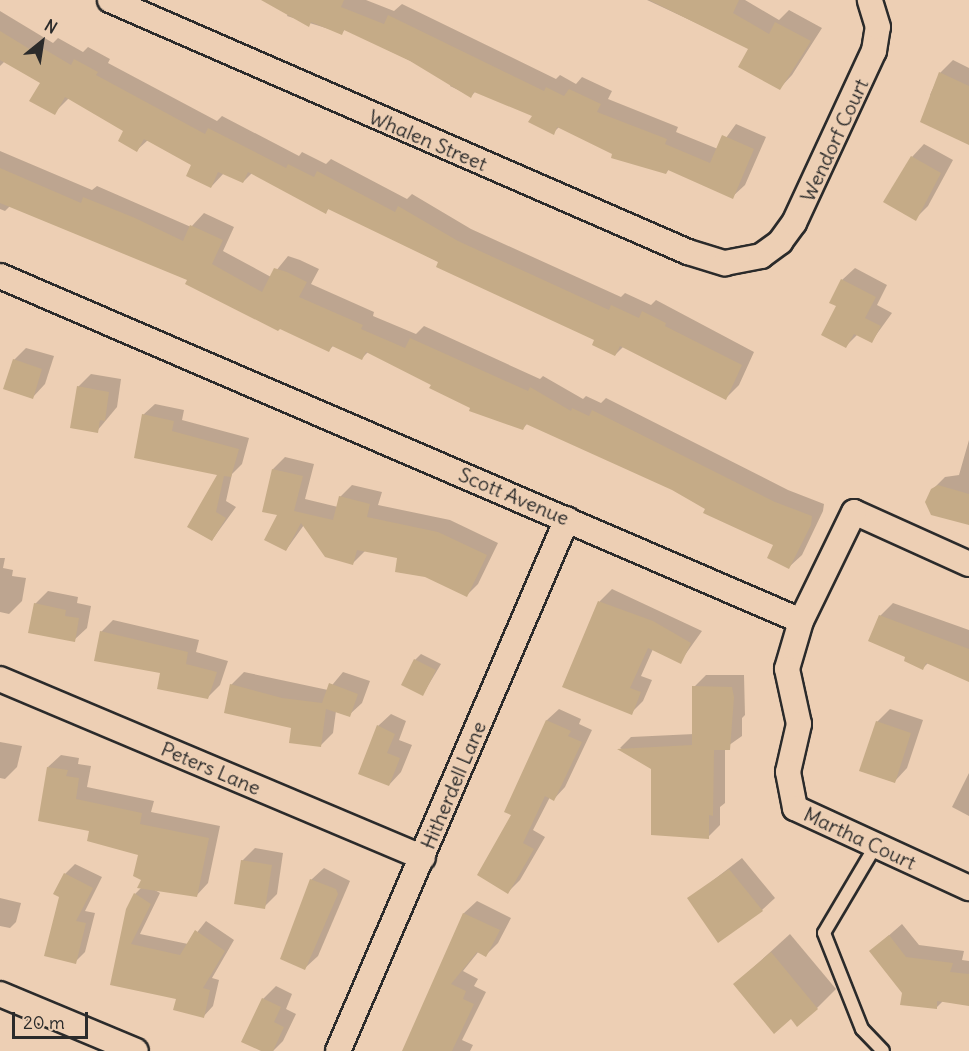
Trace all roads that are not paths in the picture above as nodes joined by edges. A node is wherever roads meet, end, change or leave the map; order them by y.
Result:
1 (110, 0) edge
2 (870, 0) edge
3 (751, 260) joint
4 (0, 276) edge
5 (567, 519) junction
6 (969, 564) edge
7 (801, 621) junction
8 (0, 679) edge
9 (876, 846) junction
10 (423, 858) junction
11 (969, 888) edge
12 (0, 994) edge
13 (136, 1051) edge
14 (338, 1051) edge
15 (883, 1051) edge

1 - 3 street, Whalen Street
2 - 3 street, Wendorf Court
4 - 5 street, Scott Avenue
5 - 7 street, Scott Avenue
5 - 10 street, Hitherdell Lane
6 - 7 street
7 - 9 street, Martha Court
8 - 10 street, Peters Lane
9 - 11 street, Martha Court
9 - 15 lane
10 - 14 street, Hitherdell Lane
12 - 13 street

